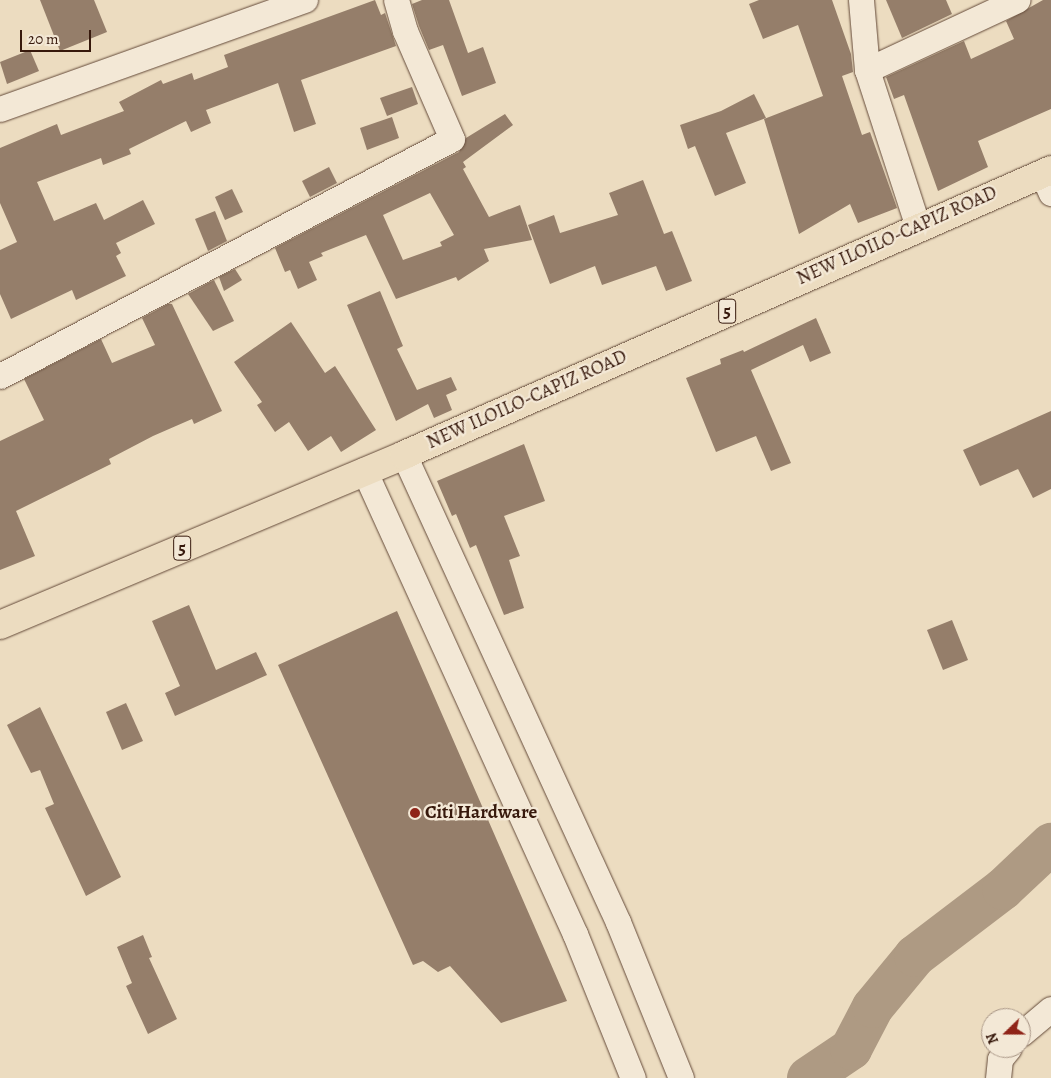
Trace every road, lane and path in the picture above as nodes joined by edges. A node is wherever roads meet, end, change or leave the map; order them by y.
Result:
1 (305, 0) edge
2 (396, 0) edge
3 (1017, 0) edge
4 (866, 2) edge
5 (867, 70) junction
6 (0, 109) edge
7 (1048, 179) edge
8 (918, 226) junction
9 (0, 376) edge
10 (404, 455) junction
11 (364, 470) junction
12 (0, 625) edge
13 (1051, 1009) edge
14 (1031, 1026) edge
15 (1001, 1058) edge
16 (633, 1078) edge
17 (681, 1078) edge
18 (998, 1078) edge

1 - 6 street
2 - 9 street
3 - 5 street
4 - 5 street
5 - 8 street
7 - 8 highway, NEW ILOILO-CAPIZ ROAD / 5
8 - 10 highway, NEW ILOILO-CAPIZ ROAD / 5
10 - 11 highway, NEW ILOILO-CAPIZ ROAD / 5
10 - 17 street
11 - 12 highway, NEW ILOILO-CAPIZ ROAD / 5
11 - 16 street
13 - 14 street
15 - 18 street

